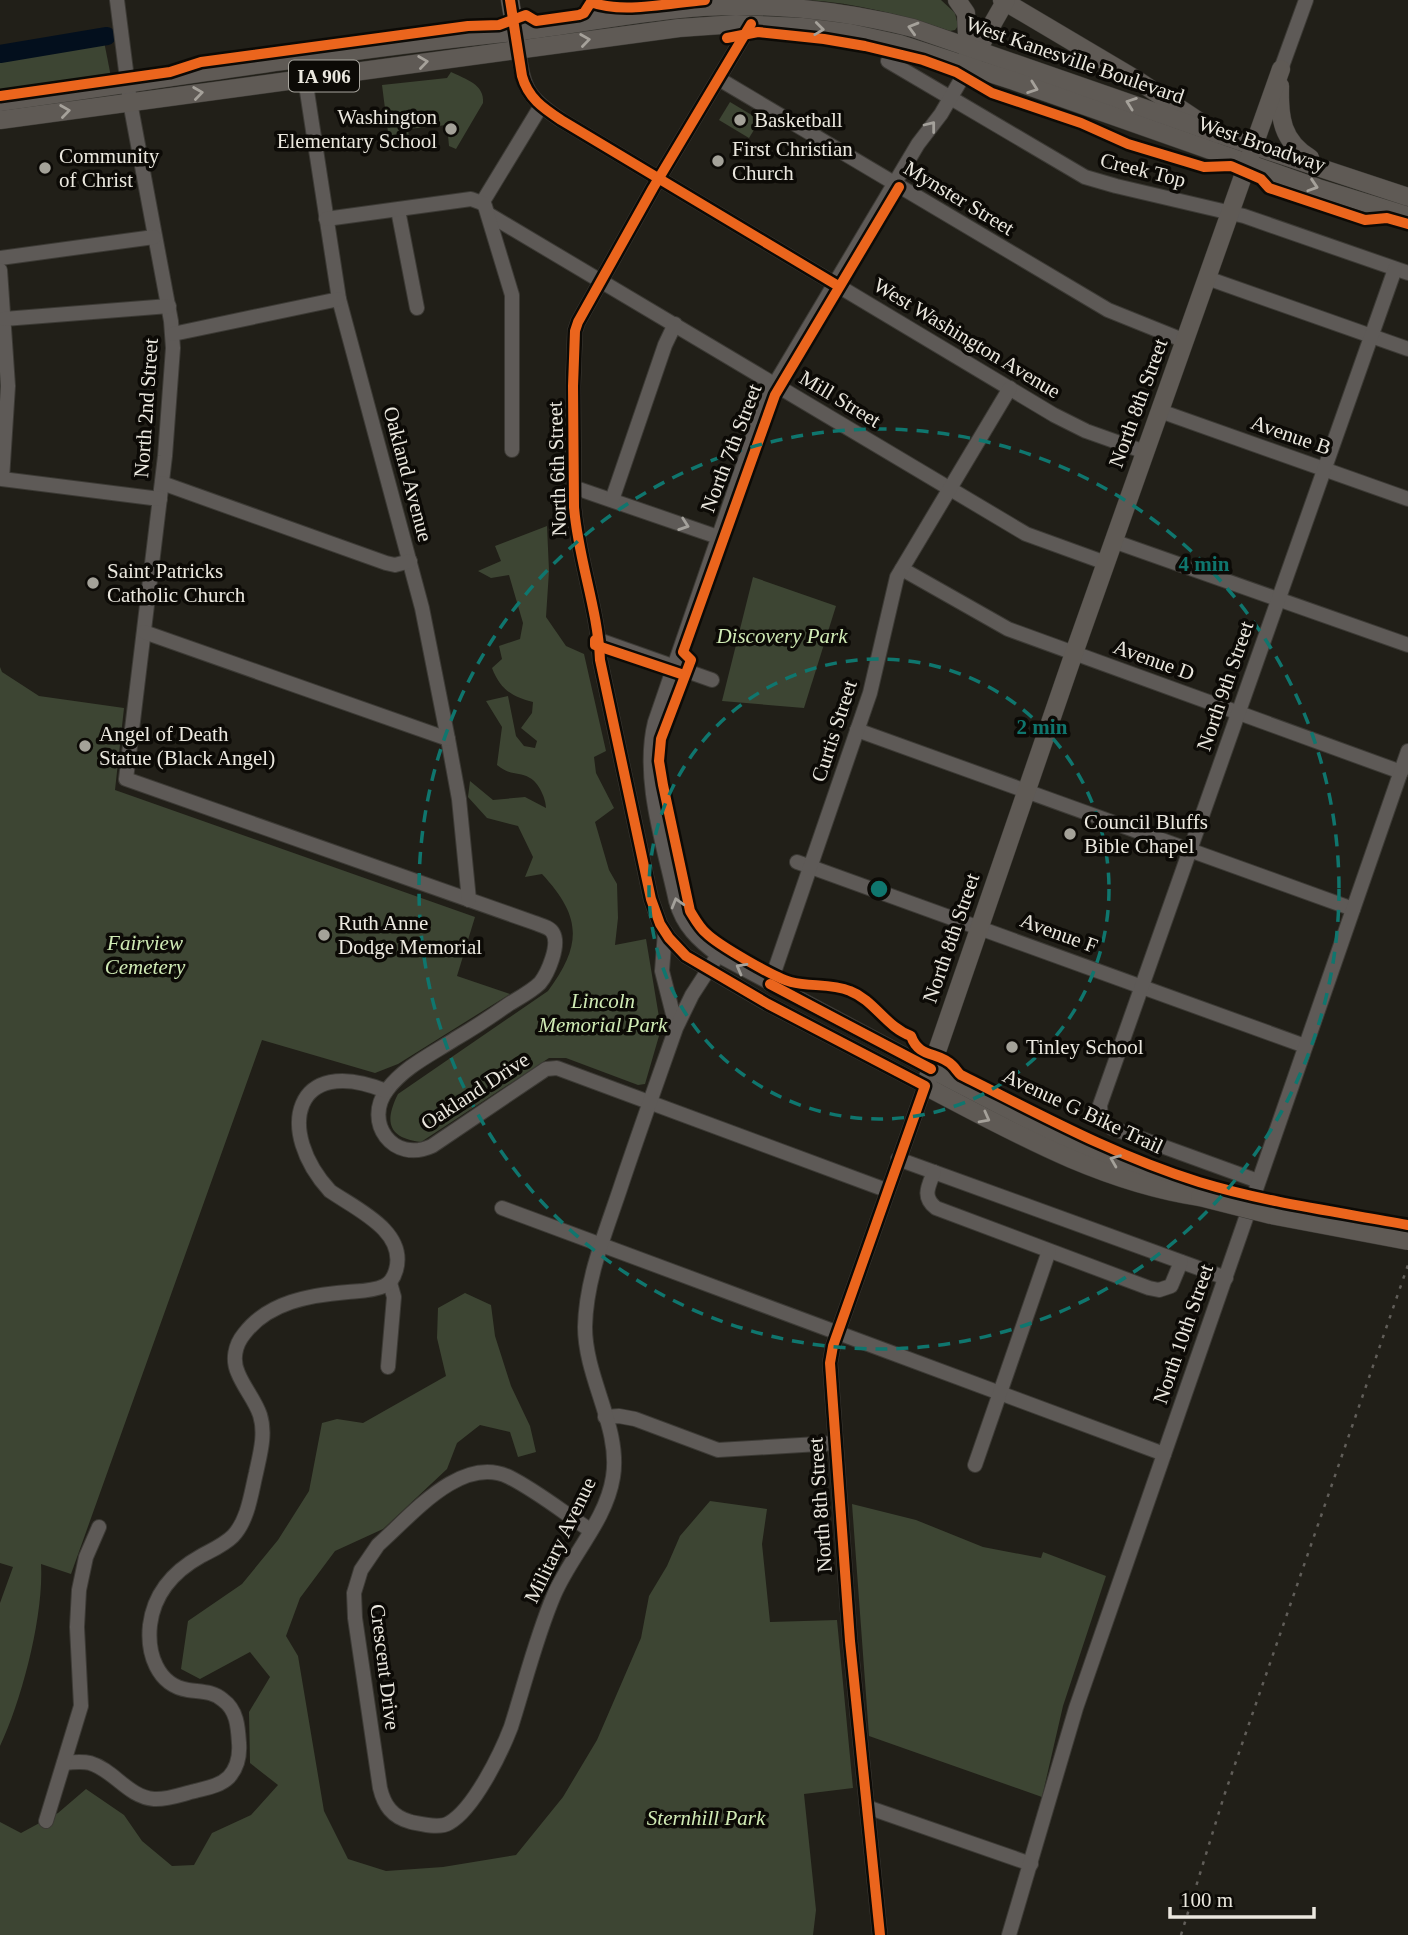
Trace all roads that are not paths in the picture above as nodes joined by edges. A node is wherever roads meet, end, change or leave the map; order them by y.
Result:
1 (117, 0) edge
2 (510, 0) edge
3 (606, 0) edge
4 (957, 0) edge
5 (1306, 0) edge
6 (1004, 1) edge
7 (763, 4) edge
8 (603, 19) junction
9 (751, 24) junction
10 (517, 41) junction
11 (973, 47) junction
12 (302, 59) junction
13 (888, 61) dead end
14 (969, 66) junction
15 (1282, 69) junction
16 (304, 78) junction
17 (719, 79) junction
18 (129, 93) junction
19 (951, 97) junction
20 (0, 102) edge
21 (541, 106) junction
22 (0, 120) edge
23 (1218, 134) junction
24 (1255, 146) junction
25 (1248, 164) junction
26 (1330, 170) junction
27 (659, 179) junction
28 (894, 183) junction
29 (1408, 197) edge
30 (485, 208) junction
31 (398, 210) junction
32 (1231, 212) junction
33 (1408, 216) edge
34 (326, 219) junction
35 (154, 237) junction
36 (0, 258) edge
37 (0, 270) edge
38 (1401, 271) edge
39 (1207, 278) junction
40 (602, 279) junction
41 (835, 284) junction
42 (339, 299) junction
43 (169, 306) junction
44 (417, 308) dead end
45 (4, 319) junction
46 (675, 324) junction
47 (173, 334) junction
48 (1371, 336) junction
49 (1185, 341) junction
50 (1408, 349) edge
51 (775, 384) junction
52 (1010, 388) junction
53 (1160, 411) junction
54 (512, 450) dead end
55 (1145, 452) junction
56 (1324, 469) junction
57 (162, 484) junction
58 (573, 487) junction
59 (950, 489) junction
60 (160, 499) junction
61 (1408, 499) edge
62 (612, 500) junction
63 (718, 537) junction
64 (1113, 541) junction
65 (410, 561) junction
66 (1106, 563) junction
67 (902, 569) junction
68 (1278, 599) junction
69 (144, 632) junction
70 (599, 640) junction
71 (1408, 645) edge
72 (1074, 653) junction
73 (675, 666) junction
74 (712, 680) dead end
75 (1237, 713) junction
76 (857, 730) junction
77 (448, 739) junction
78 (1408, 751) edge
79 (1401, 772) junction
80 (1026, 790) junction
81 (1189, 849) junction
82 (804, 864) junction
83 (469, 900) junction
84 (1353, 909) junction
85 (979, 926) junction
86 (665, 932) junction
87 (718, 955) junction
88 (709, 970) junction
89 (770, 984) junction
90 (1142, 986) junction
91 (676, 1028) junction
92 (1305, 1046) junction
93 (928, 1078) junction
94 (386, 1091) junction
95 (650, 1102) junction
96 (898, 1159) junction
97 (934, 1172) junction
98 (1258, 1181) junction
99 (886, 1190) junction
100 (502, 1208) dead end
101 (1408, 1241) edge
102 (601, 1245) junction
103 (1049, 1251) junction
104 (1181, 1262) junction
105 (1226, 1278) junction
106 (390, 1283) junction
107 (838, 1332) junction
108 (388, 1367) dead end
109 (1001, 1393) junction
110 (605, 1418) junction
111 (835, 1443) junction
112 (1164, 1454) junction
113 (975, 1465) dead end
114 (99, 1527) dead end
115 (590, 1530) junction
116 (64, 1763) junction
117 (867, 1807) junction
118 (46, 1821) dead end
119 (418, 1823) joint
120 (1031, 1864) junction
121 (880, 1935) edge
122 (1009, 1935) edge

1 - 18 street, North 2nd Street
2 - 10 main road
3 - 8 street
4 - 11 main road
5 - 15 street
6 - 11 main road
6 - 23 main road, West Broadway
7 - 8 main road, West Kanesville Boulevard / IA 906
7 - 9 main road, North 6th Street
11 -> 7 main road, West Kanesville Boulevard / IA 906
8 - 10 main road, West Kanesville Boulevard / IA 906
10 -> 9 main road, West Kanesville Boulevard / IA 906
9 -> 14 main road, West Kanesville Boulevard / IA 906
9 - 17 street, North 6th Street
10 - 12 main road, West Kanesville Boulevard / IA 906
16 -> 10 main road, West Kanesville Boulevard / IA 906
10 - 21 street, West Washington Avenue
11 - 14 main road
23 -> 11 main road, West Kanesville Boulevard
12 - 16 street, Oakland Avenue
12 - 18 main road, West Kanesville Boulevard / IA 906
13 - 19 street, Creek Top
14 - 19 street, North 7th Street
14 -> 25 main road, West Broadway
15 - 24 main road, North 8th Street
15 - 26 main road
18 -> 16 main road, West Kanesville Boulevard / IA 906
16 - 34 street, Oakland Avenue
17 - 27 street, North 6th Street
17 - 28 street, Mynster Street
18 - 20 main road, West Kanesville Boulevard / IA 906
22 -> 18 main road, West Kanesville Boulevard / IA 906
18 - 35 street, North 2nd Street
28 -> 19 street, North 7th Street
19 - 32 street, Creek Top
21 - 27 street, West Washington Avenue
21 - 30 street
23 - 24 main road, West Broadway
24 - 25 main road, North 8th Street
24 - 26 main road, West Broadway
25 - 32 main road, North 8th Street
25 -> 33 main road, West Broadway
26 - 29 main road, West Broadway
27 - 40 street, North 6th Street
27 - 41 street, West Washington Avenue
28 - 41 street, North 7th Street
28 - 49 street, Mynster Street
30 - 31 street
30 - 40 street, Mill Street
30 - 54 street
31 - 34 street
31 - 44 street
32 - 38 street, Creek Top
32 - 39 main road, North 8th Street
34 - 42 street, Oakland Avenue
35 - 36 street
35 - 43 street, North 2nd Street
37 - 45 street
38 - 48 street, North 9th Street
39 - 48 street
39 - 49 main road, North 8th Street
40 - 46 street, Mill Street
40 - 58 street, North 6th Street
41 - 51 street, North 7th Street
41 - 52 street, West Washington Avenue
42 - 47 street
42 - 65 street, Oakland Avenue
43 - 45 street
43 - 47 street, North 2nd Street
45 - 60 street
46 - 51 street, Mill Street
46 - 62 street
47 - 57 street, North 2nd Street
48 - 50 street
48 - 56 street, North 9th Street
49 - 53 main road, North 8th Street
51 - 59 street, Mill Street
51 - 63 street, North 7th Street
52 - 55 street, West Washington Avenue
52 - 59 street, Curtis Street
53 - 55 main road, North 8th Street
53 - 56 street, Avenue B
55 - 64 main road, North 8th Street
56 - 61 street, Avenue B
56 - 68 street, North 9th Street
57 - 60 street, North 2nd Street
57 - 65 street
58 - 62 street
58 - 70 street, North 6th Street
59 - 66 street, Mill Street
59 - 67 street, Curtis Street
60 - 69 street, North 2nd Street
62 -> 63 street
63 - 73 street, North 7th Street
64 - 66 main road, North 8th Street
64 - 68 street
65 - 77 street, Oakland Avenue
66 - 72 main road, North 8th Street
67 - 72 street, Avenue D
67 - 76 street, Curtis Street
68 - 71 street
68 - 75 street, North 9th Street
69 - 77 street
69 - 83 street, North 2nd Street
70 - 73 street
70 - 86 street, North 6th Street
72 - 75 street, Avenue D
72 - 80 main road, North 8th Street
73 - 74 street
87 -> 73 street, North 7th Street
75 - 79 street, Avenue D
75 - 81 street, North 9th Street
76 - 80 street
76 - 82 street, Curtis Street
77 - 83 street, Oakland Avenue
78 - 79 street, North 10th Street
79 - 84 street, North 10th Street
80 - 81 street
80 - 85 main road, North 8th Street
81 - 84 street
81 - 90 street, North 9th Street
82 - 85 street, Avenue F
82 - 89 street, Curtis Street
83 - 94 street
84 - 92 street, North 10th Street
85 - 90 street, Avenue F
85 - 93 main road, North 8th Street
86 - 88 street, North 6th Street
86 - 91 street
87 - 88 street, Military Avenue
89 -> 87 street, North 7th Street
88 - 91 street, Military Avenue
88 - 93 street, North 6th Street
89 - 93 street, North 7th Street
90 - 92 street, Avenue F
90 - 98 street, North 9th Street
91 - 95 street, Military Avenue
92 - 98 street, North 10th Street
93 - 96 street, North 8th Street
93 - 101 main road, bridge
94 - 95 street, Oakland Drive
94 - 106 street
95 - 99 street, Oakland Drive
95 - 102 street, Military Avenue
96 - 97 street
96 - 99 street, North 8th Street
97 - 103 street
97 - 104 street
98 - 105 street, North 10th Street
99 - 107 street, North 8th Street
100 - 102 street
102 - 107 street
102 - 110 street, Military Avenue
103 - 104 street
103 - 109 street
104 - 105 street
105 - 112 street, North 10th Street
106 - 108 street
106 - 116 street
107 - 109 street
107 - 111 street, North 8th Street
109 - 112 street
109 - 113 street
110 - 111 street
110 - 115 street, Military Avenue
111 - 117 street, North 8th Street
112 - 120 street, North 10th Street
114 - 116 street
115 - 119 street, Military Avenue
115 - 119 street, Crescent Drive
116 - 118 street
117 - 120 street
117 - 121 street, North 8th Street
120 - 122 street, North 10th Street

